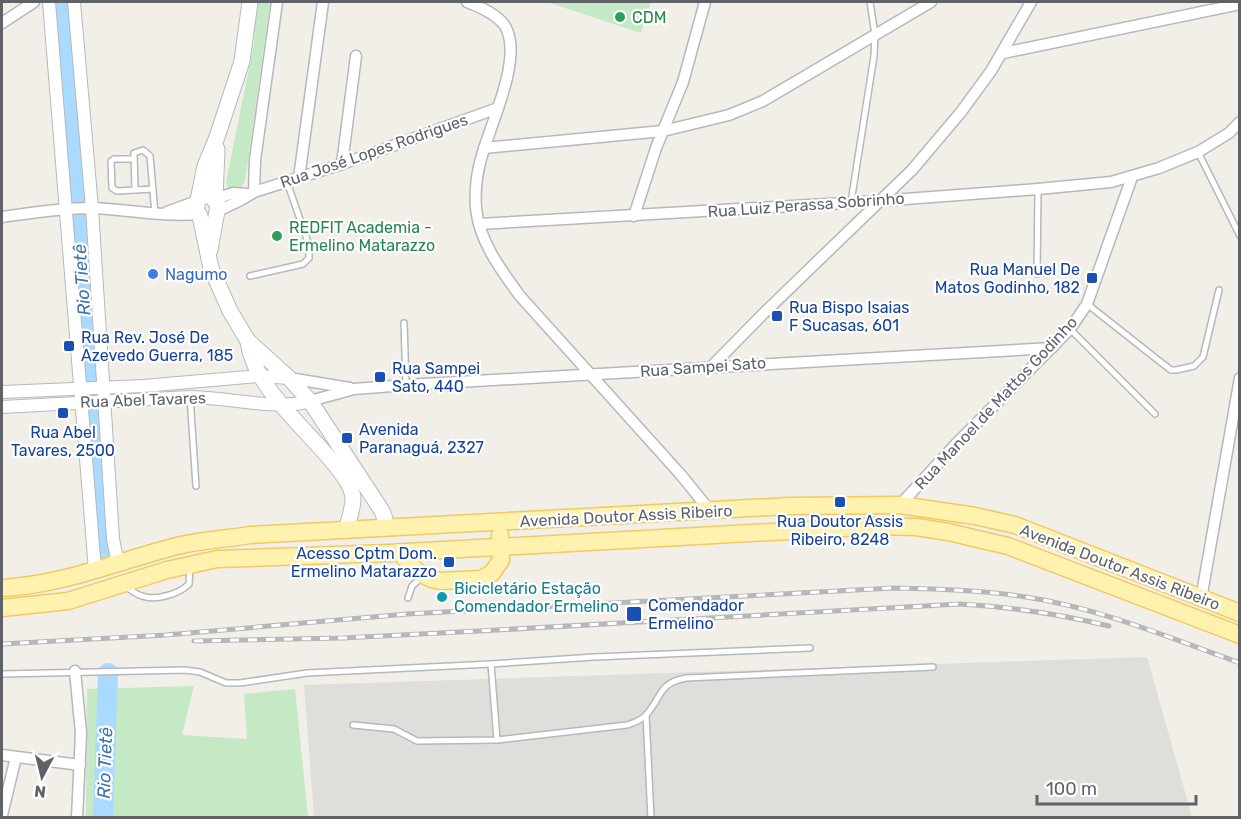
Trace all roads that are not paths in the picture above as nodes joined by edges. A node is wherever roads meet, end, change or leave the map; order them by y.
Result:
1 (34, 2) edge
2 (49, 2) edge
3 (74, 2) edge
4 (250, 2) edge
5 (277, 2) edge
6 (323, 2) edge
7 (467, 2) edge
8 (705, 2) edge
9 (870, 2) edge
10 (931, 2) edge
11 (1030, 2) edge
12 (1239, 4) edge
13 (2, 23) edge
14 (875, 35) junction
15 (1003, 53) junction
16 (356, 56) dead end
17 (498, 108) junction
18 (1239, 122) edge
19 (663, 131) junction
20 (217, 138) junction
21 (484, 148) junction
22 (1198, 152) junction
23 (133, 159) junction
24 (342, 164) junction
25 (1132, 177) junction
26 (299, 178) junction
27 (288, 182) junction
28 (153, 189) junction
29 (1038, 189) junction
30 (135, 190) junction
31 (252, 193) junction
32 (879, 201) junction
33 (850, 202) junction
34 (216, 205) junction
35 (198, 207) junction
36 (91, 208) junction
37 (68, 209) junction
38 (158, 214) junction
39 (2, 216) edge
40 (634, 216) junction
41 (479, 224) junction
42 (1239, 236) edge
43 (209, 256) junction
44 (1037, 274) dead end
45 (250, 276) dead end
46 (1219, 290) dead end
47 (1087, 304) junction
48 (404, 323) dead end
49 (1070, 329) junction
50 (248, 341) junction
51 (1052, 348) junction
52 (712, 366) junction
53 (590, 375) junction
54 (260, 376) junction
55 (289, 378) junction
56 (1239, 378) edge
57 (209, 381) junction
58 (406, 384) junction
59 (82, 387) junction
60 (101, 387) junction
61 (354, 389) junction
62 (2, 392) edge
63 (212, 397) junction
64 (190, 398) junction
65 (310, 401) junction
66 (83, 402) junction
67 (102, 402) junction
68 (284, 405) junction
69 (2, 407) edge
70 (1155, 414) dead end
71 (196, 486) dead end
72 (900, 505) junction
73 (711, 512) junction
74 (499, 523) junction
75 (384, 528) junction
76 (346, 530) junction
77 (501, 545) junction
78 (399, 552) junction
79 (351, 554) junction
80 (118, 563) junction
81 (190, 564) junction
82 (95, 570) junction
83 (423, 575) junction
84 (124, 584) junction
85 (2, 588) edge
86 (102, 592) junction
87 (408, 598) dead end
88 (1201, 599) junction
89 (2, 608) edge
90 (1239, 613) edge
91 (1239, 635) edge
92 (810, 648) dead end
93 (491, 664) junction
94 (933, 667) dead end
95 (75, 671) junction
96 (2, 674) edge
97 (646, 715) junction
98 (353, 724) dead end
99 (497, 740) junction
100 (2, 755) edge
101 (16, 757) junction
102 (80, 765) junction
103 (2, 815) edge
104 (77, 818) edge
105 (651, 818) edge

1 - 13 street
2 - 37 street
3 - 36 street
4 - 20 main road
5 - 31 street
6 - 26 street
7 - 17 street
8 - 19 street
9 - 14 lane
10 - 14 street
11 - 15 street
12 - 15 street
14 - 19 street
14 - 33 lane
15 - 32 street
16 - 24 street
17 - 21 street
17 - 24 street, Rua José Lopes Rodrigues
18 - 22 street
19 - 21 street
19 - 40 street
20 - 34 main road
20 - 35 main road
21 - 41 street
22 - 25 street
22 - 42 lane
23 - 28 lane
23 - 30 lane
23 - 30 lane
24 - 26 street, Rua José Lopes Rodrigues
25 - 29 street, Rua Luiz Perassa Sobrinho
25 - 47 street, Rua Manoel de Mattos Godinho
26 - 27 street, Rua José Lopes Rodrigues
27 - 31 street, Rua José Lopes Rodrigues
27 - 45 lane
28 - 30 lane
28 - 38 lane
29 - 32 street, Rua Luiz Perassa Sobrinho
29 - 44 lane
31 - 34 street, Rua José Lopes Rodrigues
32 - 33 street, Rua Luiz Perassa Sobrinho
32 - 52 street
33 - 40 street, Rua Luiz Perassa Sobrinho
34 - 35 main road
34 - 43 main road
35 - 38 street
35 - 43 main road
36 - 37 street
36 - 38 street
36 - 60 street
37 - 39 street
37 - 59 street
40 - 41 street, Rua Luiz Perassa Sobrinho
41 - 53 street
43 - 50 main road
46 - 47 lane
47 - 49 street, Rua Manoel de Mattos Godinho
48 - 58 lane
49 - 51 street, Rua Manoel de Mattos Godinho
49 - 70 lane
50 - 54 main road
50 - 55 main road
51 - 52 street, Rua Sampei Sato
51 - 72 street, Rua Manoel de Mattos Godinho
52 - 53 street, Rua Sampei Sato
53 - 58 street, Rua Sampei Sato
53 - 73 street
54 - 55 street, Rua Abel Tavares
54 - 57 street, Rua Abel Tavares
54 - 68 main road
55 - 61 street, Rua Sampei Sato
55 - 65 main road
56 - 88 street
57 - 60 street, Rua Abel Tavares
57 - 63 street
58 - 61 street, Rua Sampei Sato
59 - 60 street, Rua Abel Tavares
59 - 62 street, Rua Abel Tavares
59 - 66 street
60 - 67 street
61 - 65 street, Rua Sampei Sato
63 - 64 street, Rua Abel Tavares
63 - 68 street, Rua Abel Tavares
64 - 67 street, Rua Abel Tavares
64 - 71 lane
65 - 68 street, Rua Abel Tavares
65 - 75 main road
66 - 67 street, Rua Abel Tavares
66 - 69 street, Rua Abel Tavares
66 - 82 street
67 - 80 street
68 - 76 main road
72 - 73 main road, Avenida Doutor Assis Ribeiro
72 - 88 main road, Avenida Doutor Assis Ribeiro
73 - 74 main road, Avenida Doutor Assis Ribeiro
74 - 75 main road, Avenida Doutor Assis Ribeiro
74 - 77 main road
75 - 76 main road, Avenida Doutor Assis Ribeiro
75 - 79 main road
76 - 80 main road, Avenida Doutor Assis Ribeiro
77 - 78 main road, Avenida Doutor Assis Ribeiro
77 - 83 main road
77 - 91 main road, Avenida Doutor Assis Ribeiro
78 - 79 main road, Avenida Doutor Assis Ribeiro
78 - 83 main road
79 - 81 main road, Avenida Doutor Assis Ribeiro
80 - 82 main road, Avenida Doutor Assis Ribeiro
81 - 84 main road, Avenida Doutor Assis Ribeiro
81 - 84 lane
82 - 85 main road, Avenida Doutor Assis Ribeiro
82 - 86 main road
83 - 87 lane
84 - 86 main road, Avenida Doutor Assis Ribeiro
86 - 89 main road
88 - 90 main road, Avenida Doutor Assis Ribeiro
92 - 93 lane
93 - 95 lane
93 - 99 lane
94 - 97 lane
95 - 96 lane
95 - 102 street
97 - 99 lane
97 - 105 lane
98 - 99 lane
100 - 101 street
101 - 102 street
101 - 103 street
102 - 104 street

